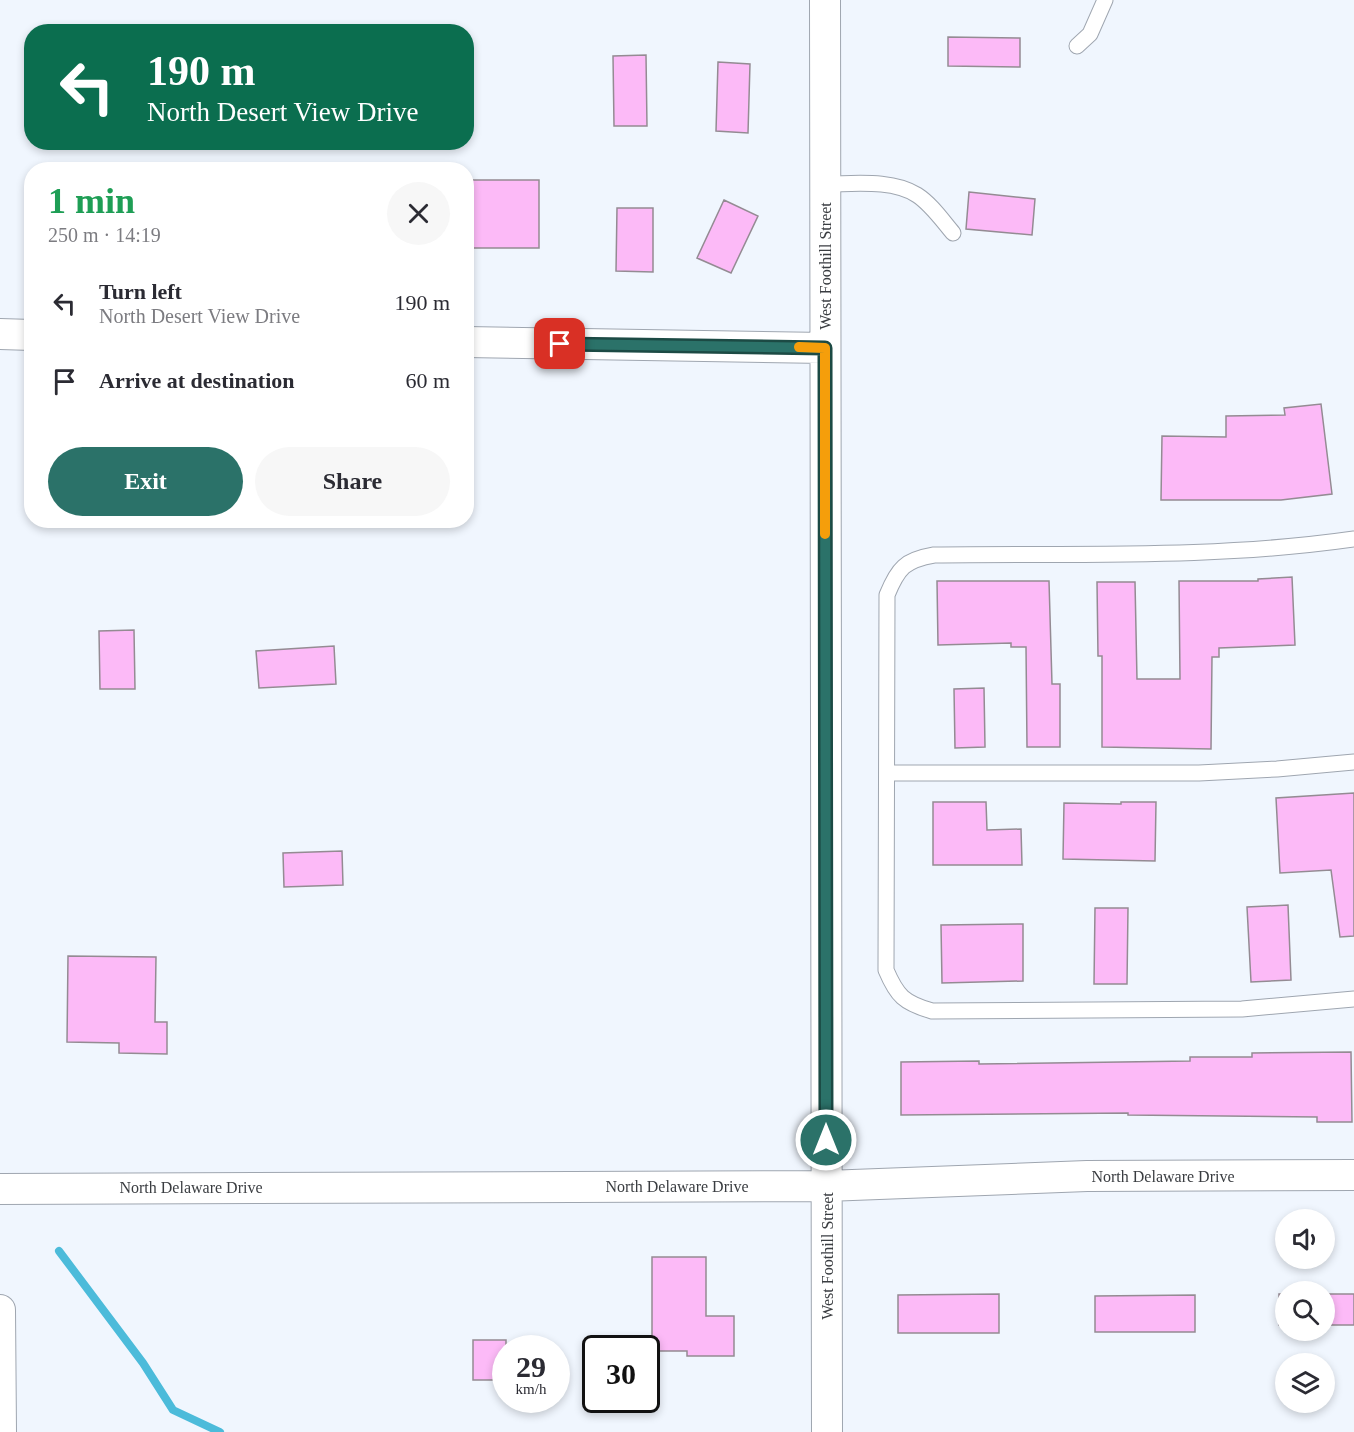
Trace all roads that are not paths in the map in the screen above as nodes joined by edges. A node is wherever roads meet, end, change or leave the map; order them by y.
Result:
1 (825, 0) edge
2 (1105, 0) edge
3 (1077, 46) dead end
4 (825, 184) junction
5 (953, 232) dead end
6 (0, 334) edge
7 (24, 335) edge
8 (474, 342) edge
9 (825, 348) junction
10 (1354, 539) edge
11 (1354, 762) edge
12 (887, 773) junction
13 (1354, 999) edge
14 (1354, 1175) edge
15 (826, 1186) junction
16 (0, 1189) edge
17 (0, 1310) edge
18 (1, 1432) edge
19 (827, 1432) edge

1 - 4 street, West Foothill Street
2 - 3 lane
4 - 5 lane
4 - 9 street, West Foothill Street
6 - 7 street
8 - 9 street
9 - 15 street, West Foothill Street
10 - 12 lane
11 - 12 lane
12 - 13 lane
14 - 15 street, North Delaware Drive
15 - 16 street, North Delaware Drive
15 - 19 street, West Foothill Street
17 - 18 street

